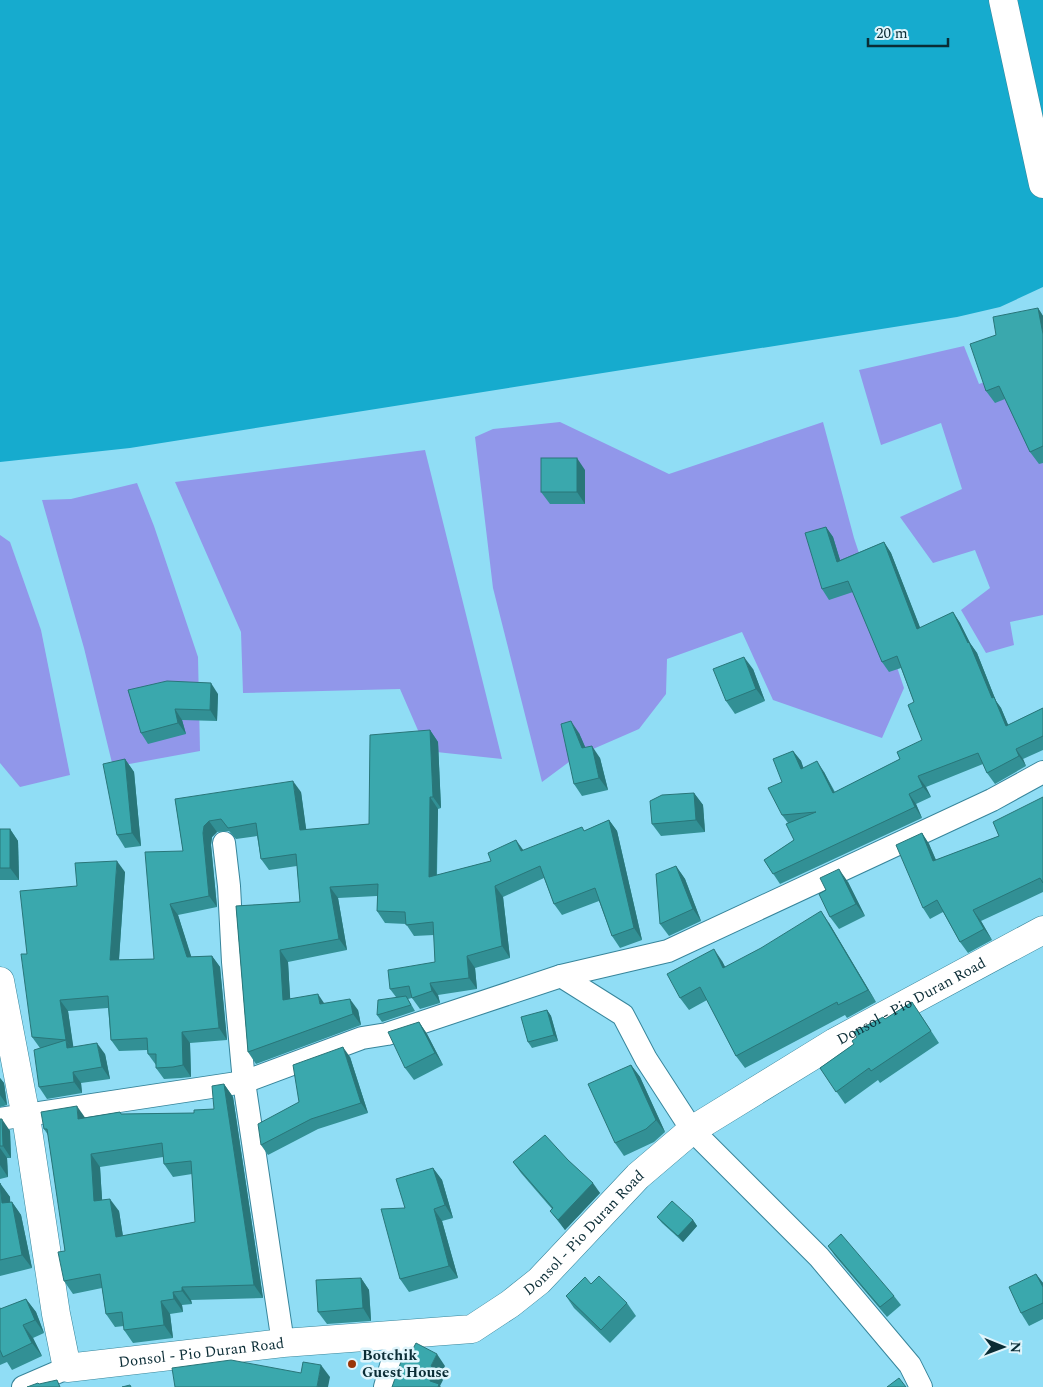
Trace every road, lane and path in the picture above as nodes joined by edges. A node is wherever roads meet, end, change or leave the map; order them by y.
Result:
1 (1003, 0) edge
2 (1043, 184) edge
3 (1043, 772) edge
4 (224, 844) dead end
5 (1043, 930) edge
6 (561, 976) junction
7 (0, 981) edge
8 (244, 1082) junction
9 (13, 1118) edge
10 (692, 1130) junction
11 (413, 1334) junction
12 (283, 1343) junction
13 (67, 1368) junction
14 (23, 1387) edge
15 (385, 1387) edge
16 (921, 1387) edge

1 - 2 main road
3 - 6 street
4 - 8 street
5 - 10 main road, Donsol - Pio Duran Road
6 - 8 street
6 - 10 street
7 - 9 main road
8 - 9 street
8 - 12 street
9 - 13 main road
10 - 11 main road, Donsol - Pio Duran Road
10 - 16 street
11 - 12 main road, Donsol - Pio Duran Road
11 - 15 street
12 - 13 main road, Donsol - Pio Duran Road
13 - 14 street

